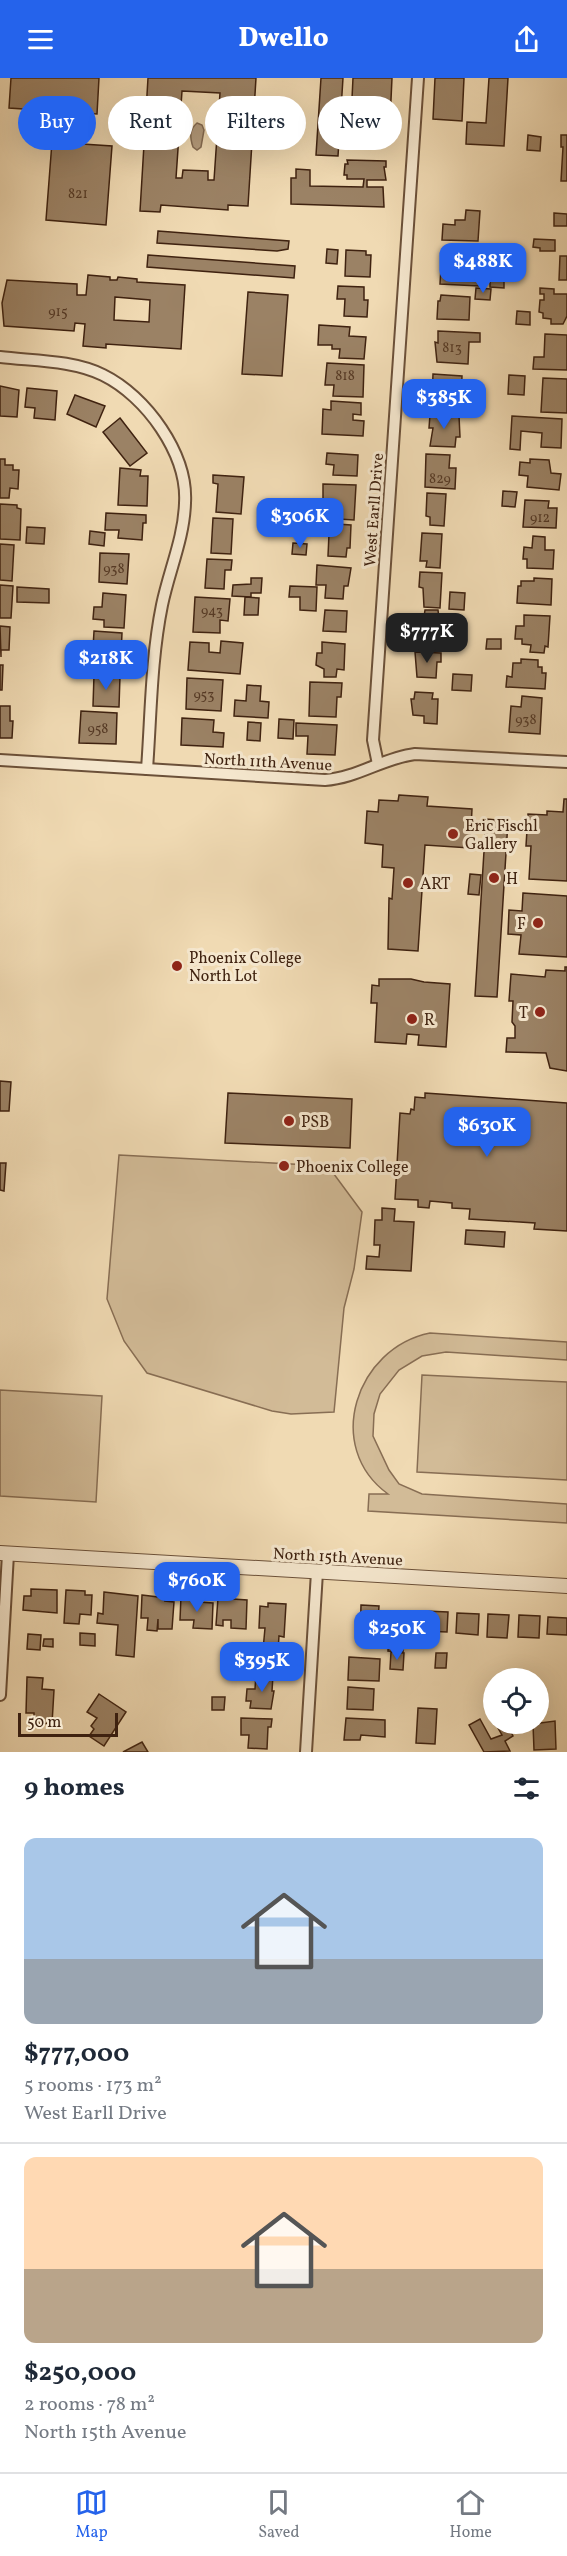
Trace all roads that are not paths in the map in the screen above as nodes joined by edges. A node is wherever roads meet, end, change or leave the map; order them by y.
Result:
1 (418, 78) edge
2 (0, 357) edge
3 (0, 760) edge
4 (567, 762) edge
5 (378, 764) junction
6 (147, 769) junction
7 (4, 1553) edge
8 (317, 1572) junction
9 (567, 1586) edge
10 (0, 1695) edge
11 (306, 1752) edge

1 - 5 street, West Earll Drive
2 - 6 street
3 - 6 street, North 11th Avenue
4 - 5 street, North 11th Avenue
5 - 6 street, North 11th Avenue
7 - 8 street, North 15th Avenue
7 - 10 street
8 - 9 street, North 15th Avenue
8 - 11 street

